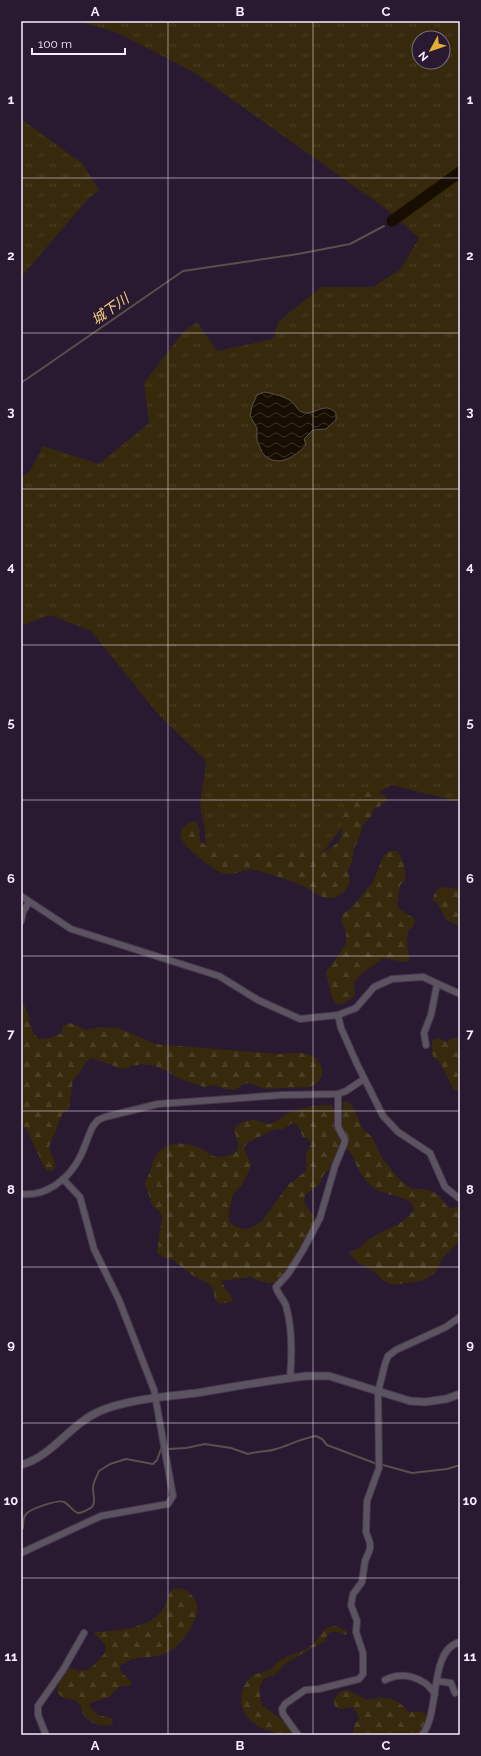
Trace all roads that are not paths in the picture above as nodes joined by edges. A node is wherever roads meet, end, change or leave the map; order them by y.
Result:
1 (21, 896) edge
2 (29, 902) junction
3 (21, 921) edge
4 (437, 984) junction
5 (460, 994) edge
6 (338, 1015) junction
7 (426, 1045) dead end
8 (364, 1079) junction
9 (338, 1094) junction
10 (63, 1179) junction
11 (21, 1194) edge
12 (460, 1199) edge
13 (460, 1317) edge
14 (290, 1378) junction
15 (378, 1392) junction
16 (460, 1394) edge
17 (155, 1399) junction
18 (21, 1465) edge
19 (21, 1553) edge
20 (84, 1634) dead end
21 (460, 1642) edge
22 (385, 1680) dead end
23 (437, 1681) junction
24 (455, 1693) dead end
25 (435, 1694) junction
26 (46, 1735) edge
27 (298, 1735) edge
28 (422, 1735) edge

1 - 2 street
2 - 3 street
2 - 6 street
4 - 5 street
4 - 6 street
4 - 7 street
6 - 8 street
8 - 9 street
8 - 12 street
9 - 10 street
9 - 14 street
10 - 11 street
10 - 17 street
13 - 15 street
14 - 15 street
14 - 17 street
15 - 16 street
15 - 27 street
17 - 18 street
17 - 19 street
20 - 26 street
21 - 23 street
22 - 25 street
23 - 24 street
23 - 25 street
25 - 28 street

